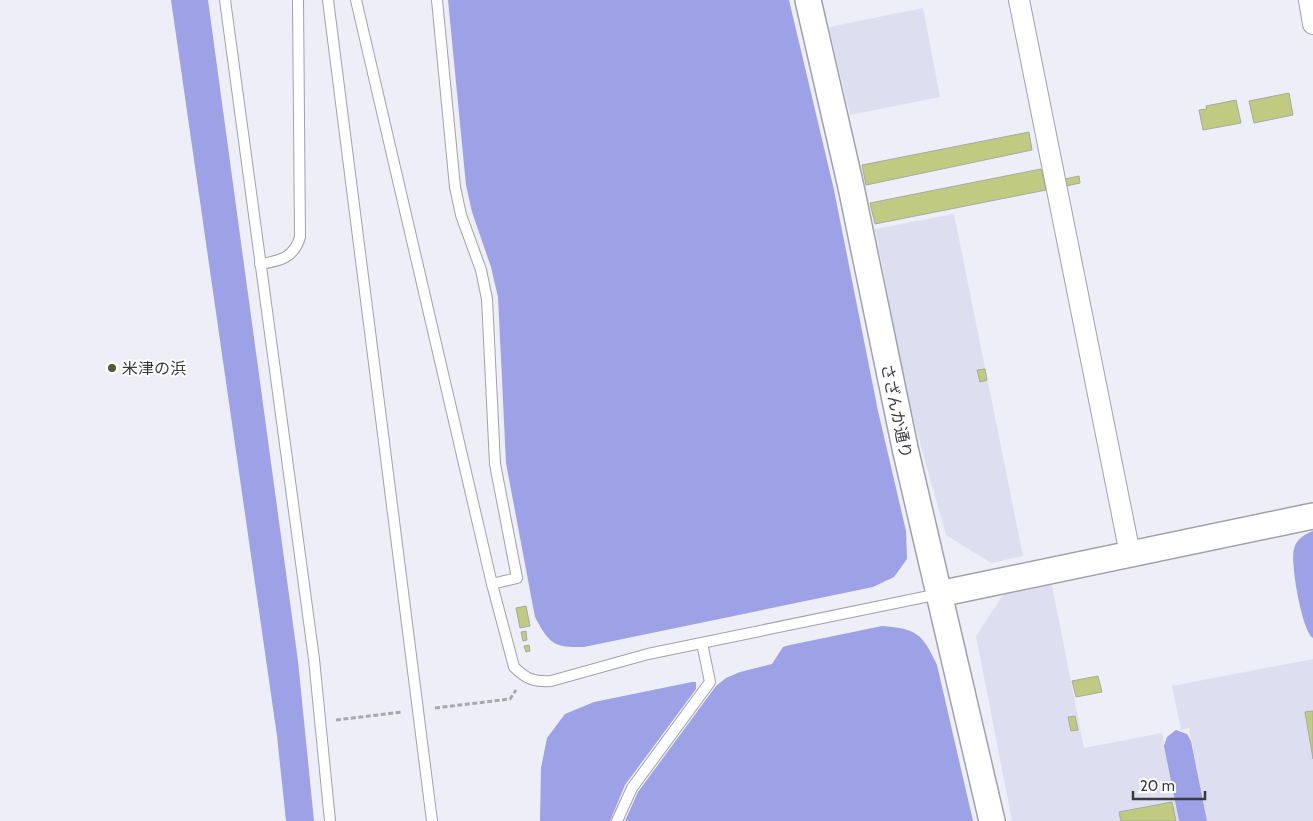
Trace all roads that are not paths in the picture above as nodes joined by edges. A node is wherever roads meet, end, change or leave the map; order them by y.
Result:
1 (225, 0) edge
2 (298, 0) edge
3 (328, 0) edge
4 (356, 0) edge
5 (437, 0) edge
6 (808, 0) edge
7 (1019, 0) edge
8 (1309, 0) edge
9 (1313, 24) edge
10 (260, 264) junction
11 (1313, 516) edge
12 (1130, 554) junction
13 (492, 584) junction
14 (939, 594) junction
15 (702, 643) junction
16 (330, 821) edge
17 (432, 821) edge
18 (617, 821) edge
19 (992, 821) edge

1 - 10 lane
2 - 10 lane
3 - 17 lane
4 - 13 lane
5 - 13 lane
6 - 14 street, さざんか通り
7 - 12 street
8 - 9 street
10 - 16 lane
11 - 12 street
12 - 14 street
13 - 15 lane
14 - 15 lane
14 - 19 street, さざんか通り
15 - 18 lane

